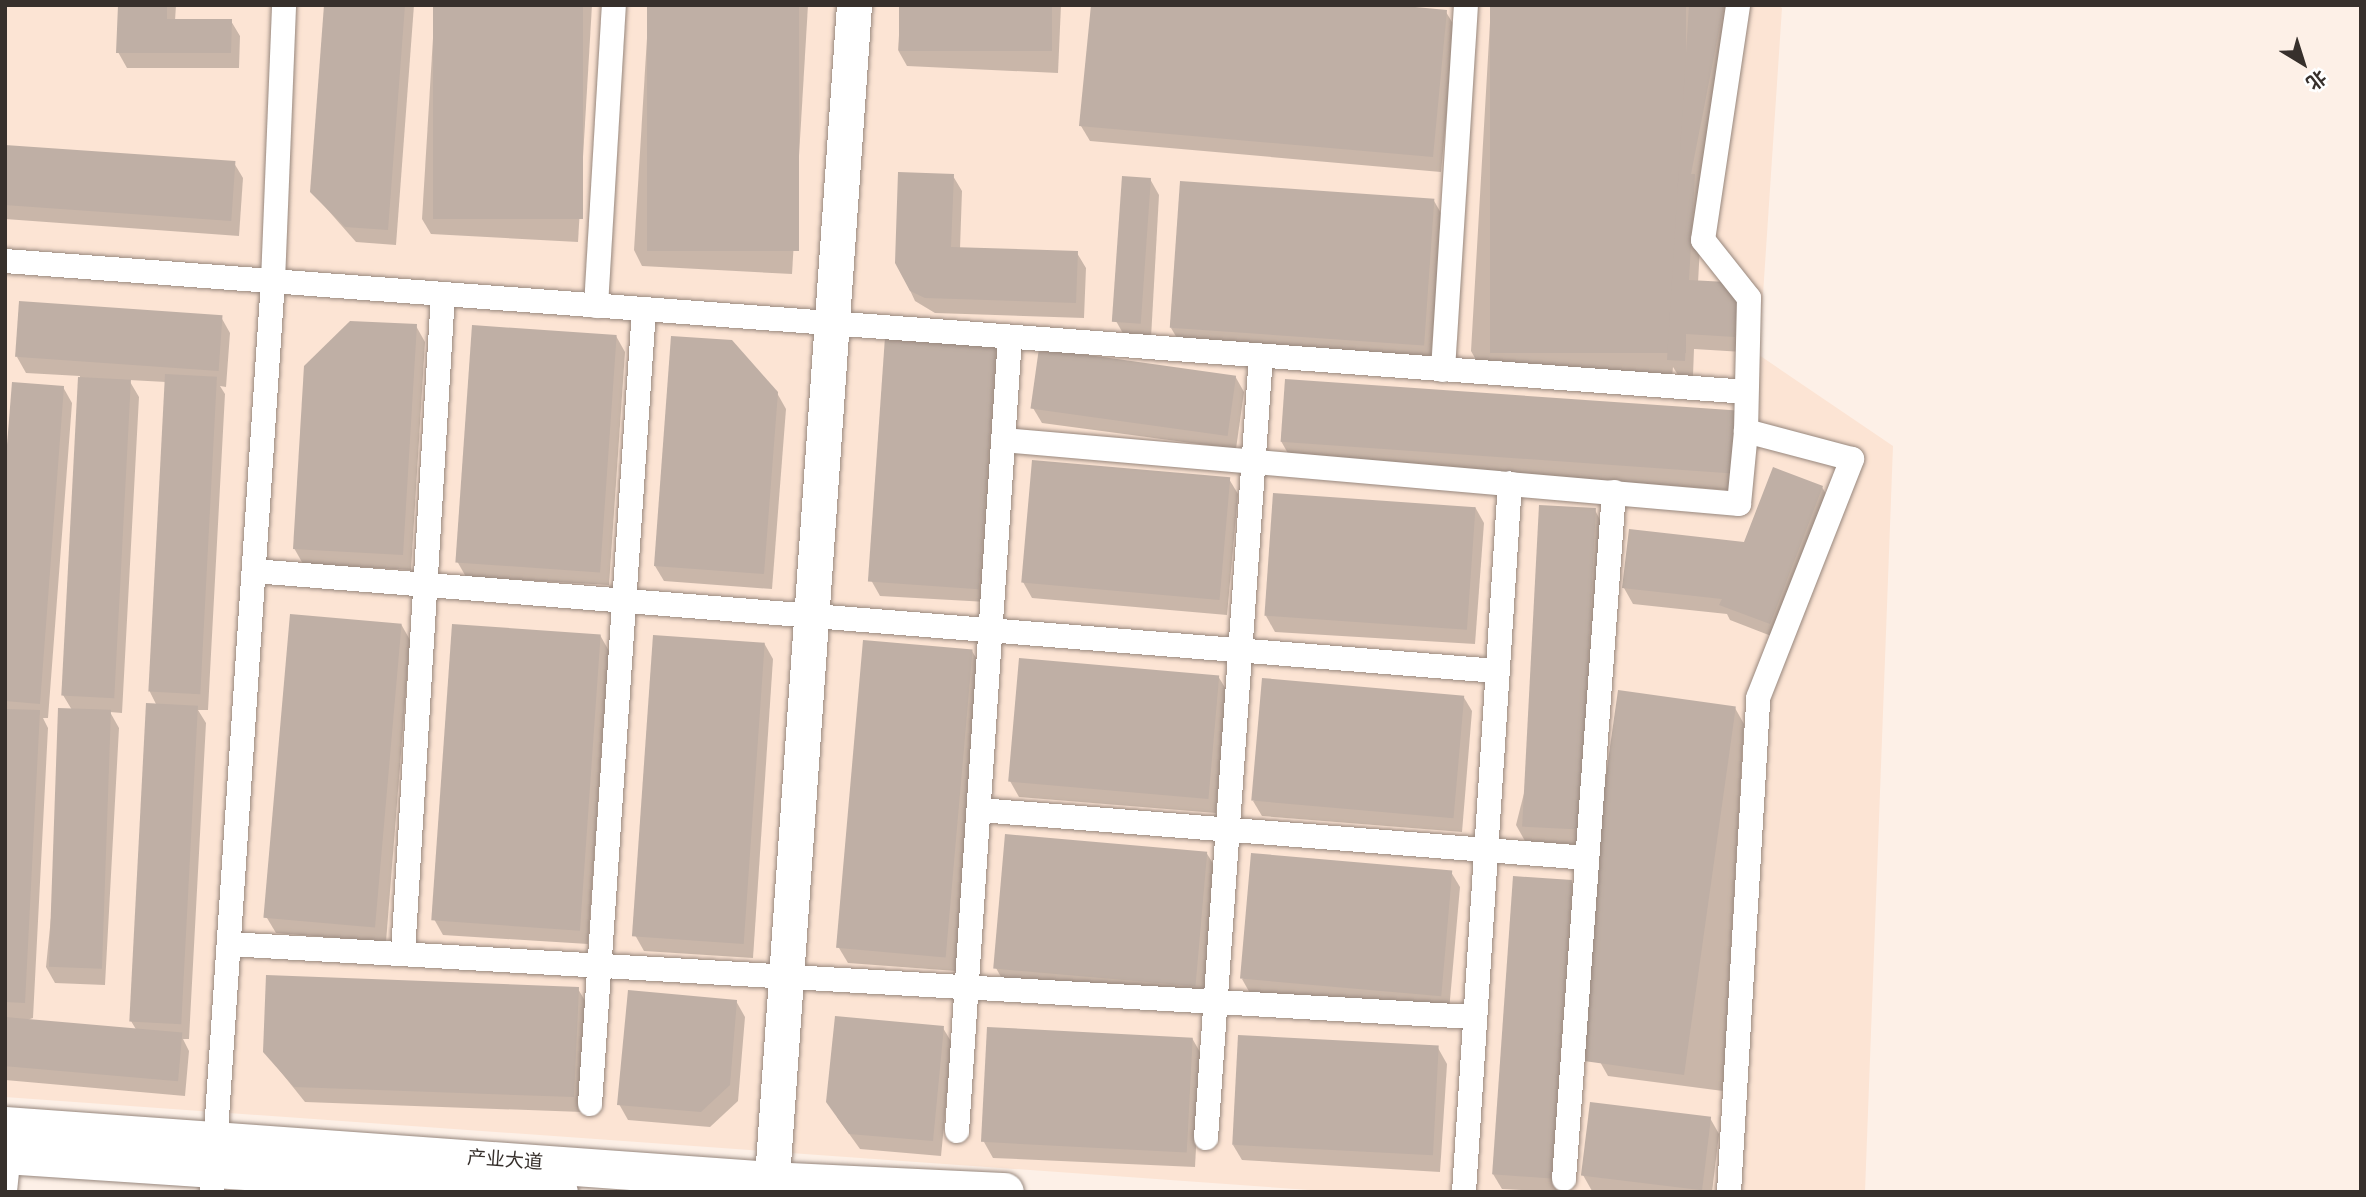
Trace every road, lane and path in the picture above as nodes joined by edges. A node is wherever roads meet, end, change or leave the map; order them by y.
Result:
1 (284, 5) edge
2 (614, 5) edge
3 (853, 5) edge
4 (1466, 5) edge
5 (1738, 5) edge
6 (5, 261) edge
7 (273, 281) junction
8 (443, 294) junction
9 (596, 306) junction
10 (644, 309) junction
11 (831, 323) junction
12 (1010, 337) junction
13 (1261, 356) junction
14 (1443, 370) junction
15 (1746, 392) junction
16 (1746, 431) junction
17 (1003, 440) junction
18 (1254, 461) junction
19 (1510, 482) junction
20 (1614, 492) junction
21 (254, 571) junction
22 (426, 585) junction
23 (624, 601) junction
24 (811, 615) junction
25 (990, 630) junction
26 (1241, 650) junction
27 (1497, 671) junction
28 (979, 810) junction
29 (1228, 830) junction
30 (1485, 850) junction
31 (1587, 858) junction
32 (229, 944) junction
33 (403, 954) junction
34 (600, 965) junction
35 (785, 977) junction
36 (967, 987) junction
37 (1216, 1002) junction
38 (1474, 1017) junction
39 (590, 1104) dead end
40 (957, 1131) dead end
41 (1206, 1138) dead end
42 (6, 1156) edge
43 (214, 1165) edge
44 (1564, 1179) dead end
45 (771, 1186) edge
46 (488, 1189) edge
47 (559, 1192) edge
48 (1005, 1192) edge
49 (1464, 1192) edge
50 (1729, 1192) edge

1 - 7 street
2 - 9 street
3 - 11 street
4 - 14 street
5 - 15 street
6 - 7 street
7 - 8 street
7 - 21 street
8 - 9 street
8 - 22 street
9 - 10 street
10 - 11 street
10 - 23 street
11 - 12 street
11 - 24 street
12 - 13 street
12 - 17 street
13 - 14 street
13 - 18 street
14 - 15 street
15 - 16 street
16 - 20 street
16 - 50 street
17 - 18 street
17 - 25 street
18 - 19 street
18 - 26 street
19 - 20 street
19 - 27 street
20 - 31 street
21 - 22 street
21 - 32 street
22 - 23 street
22 - 33 street
23 - 24 street
23 - 34 street
24 - 25 street
24 - 35 street
25 - 26 street
25 - 28 street
26 - 27 street
26 - 29 street
27 - 30 street
28 - 29 street
28 - 36 street
29 - 30 street
29 - 37 street
30 - 31 street
30 - 38 street
31 - 44 street
32 - 33 street
32 - 43 street
33 - 34 street
34 - 35 street
34 - 39 street
35 - 36 street
35 - 45 street
36 - 37 street
36 - 40 street
37 - 38 street
37 - 41 street
38 - 49 street
42 - 43 main road, 产业大道
43 - 45 main road, 产业大道
43 - 46 main road, 产业大道
45 - 48 main road, 产业大道
46 - 47 main road, 产业大道

